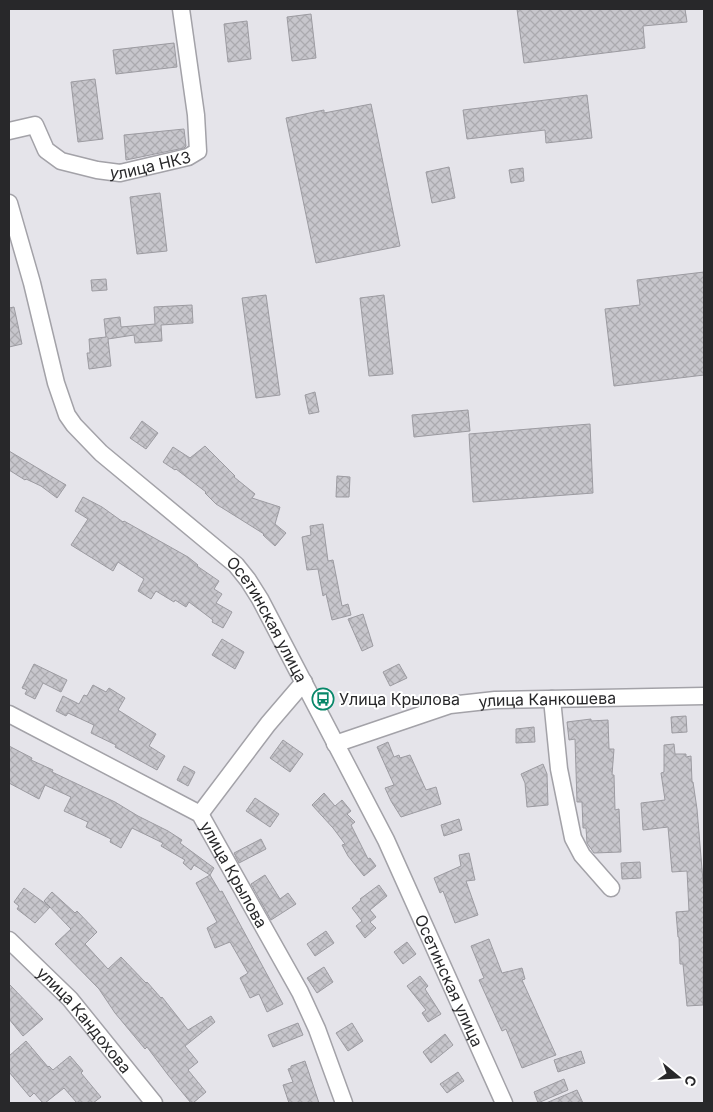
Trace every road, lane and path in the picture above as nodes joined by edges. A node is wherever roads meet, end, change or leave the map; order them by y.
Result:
1 (181, 9) edge
2 (9, 131) edge
3 (9, 203) edge
4 (304, 682) junction
5 (704, 696) edge
6 (552, 699) junction
7 (9, 714) edge
8 (335, 744) junction
9 (200, 814) junction
10 (611, 888) dead end
11 (9, 940) edge
12 (154, 1103) edge
13 (344, 1103) edge
14 (504, 1103) edge

1 - 2 street, улица НКЗ
3 - 4 street, Осетинская улица
4 - 8 street, Осетинская улица
4 - 9 street
5 - 6 street, улица Канкошева
6 - 8 street, улица Канкошева
6 - 10 street
7 - 9 street, улица Крылова
8 - 14 street, Осетинская улица
9 - 13 street, улица Крылова
11 - 12 street, улица Кандохова

